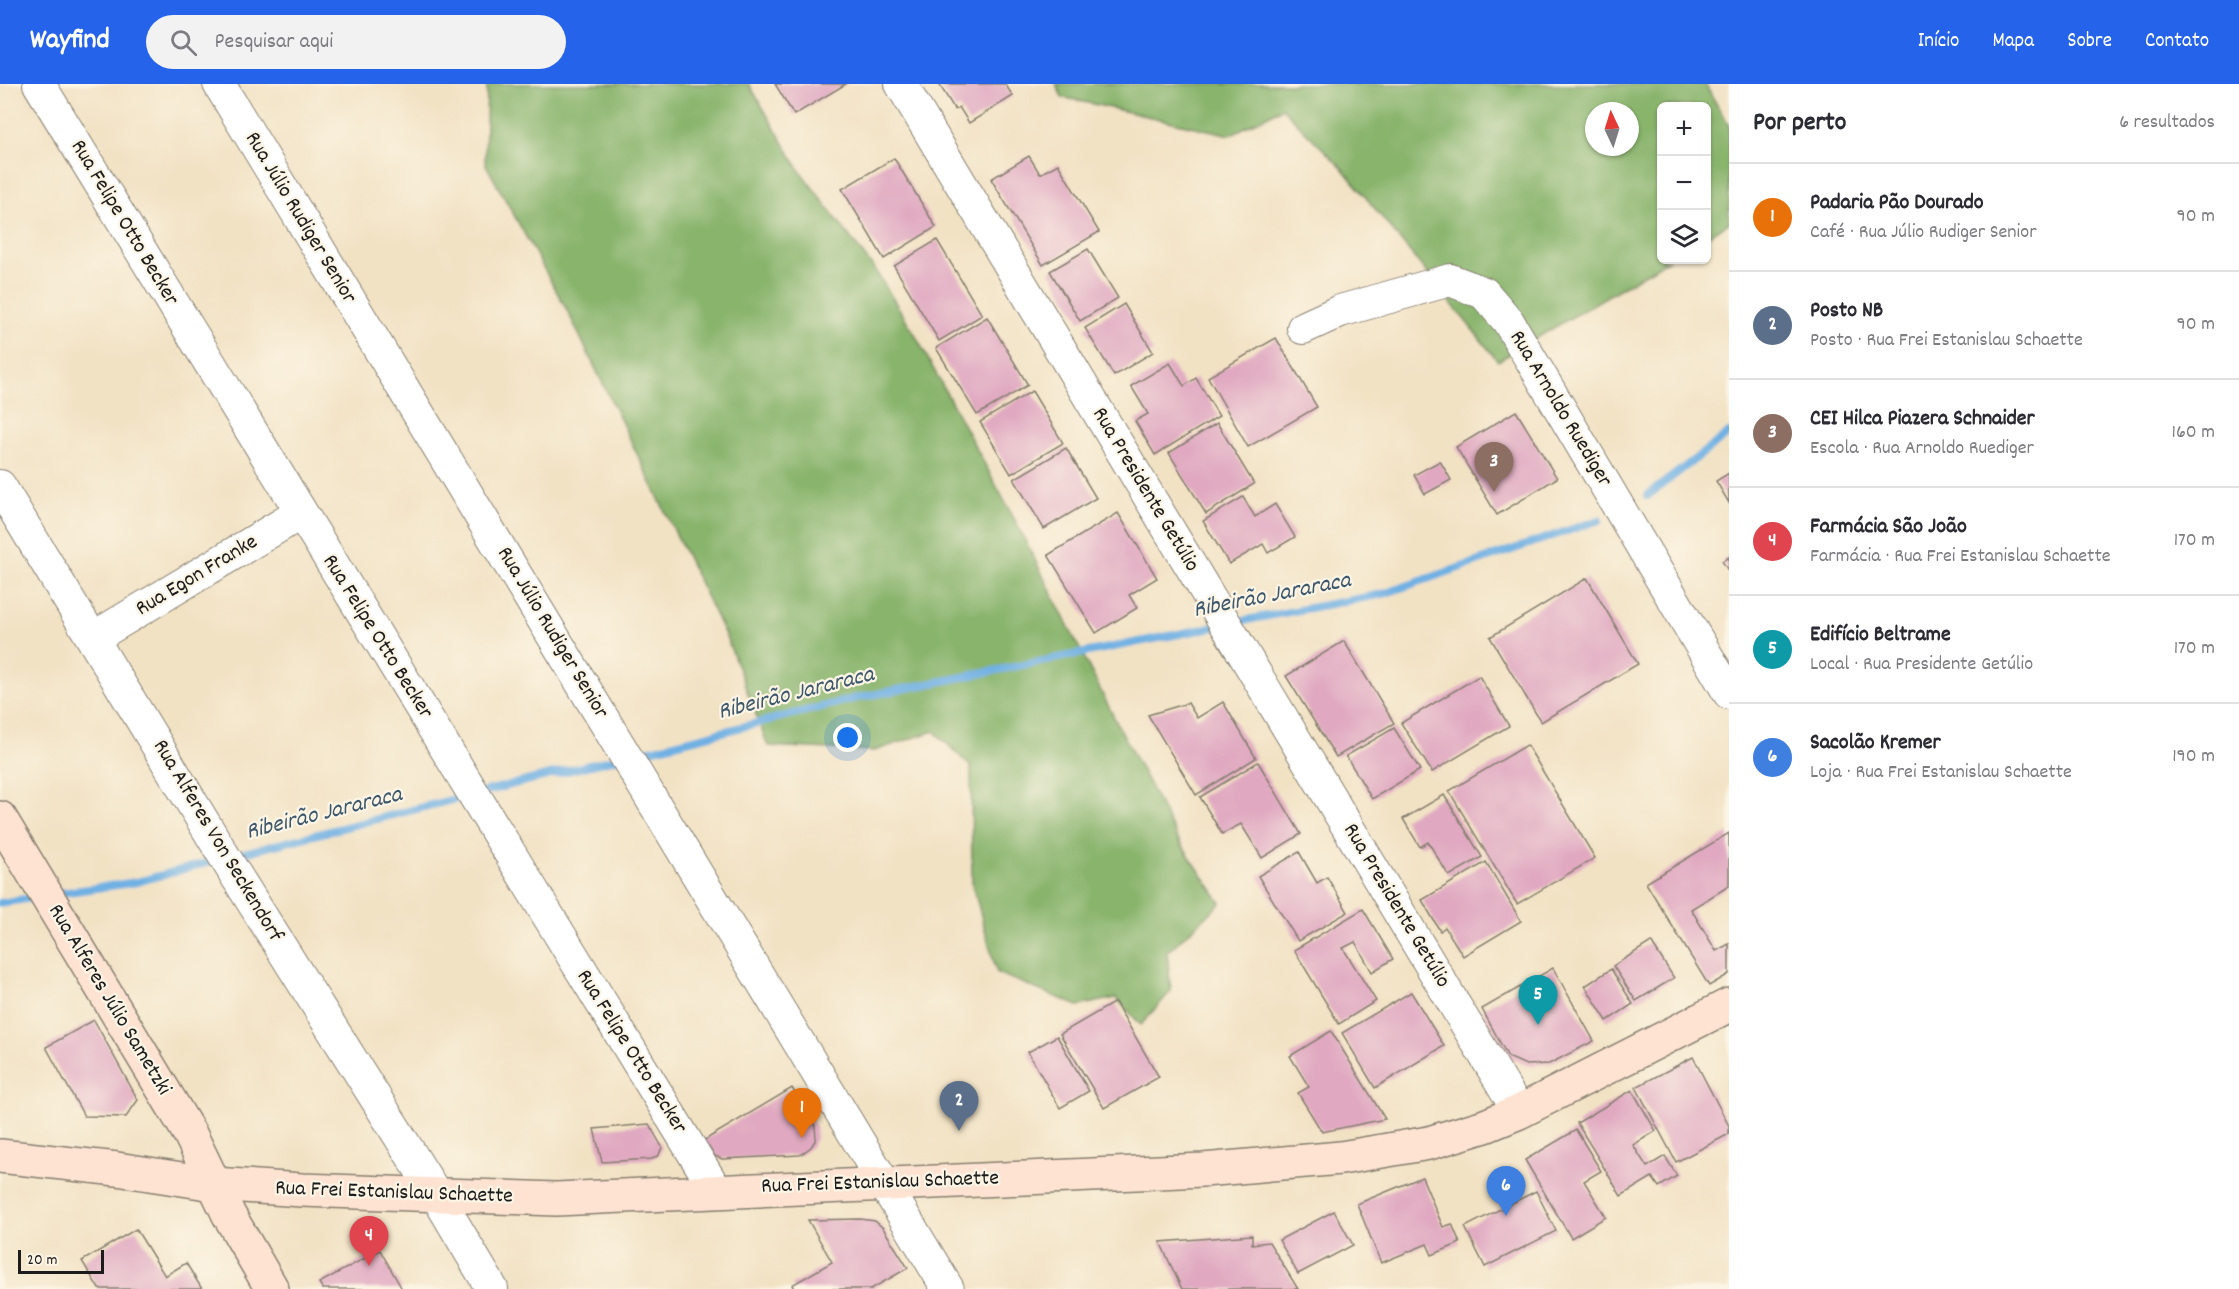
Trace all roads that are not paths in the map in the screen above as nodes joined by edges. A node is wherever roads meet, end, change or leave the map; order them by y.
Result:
1 (39, 84) edge
2 (219, 84) edge
3 (901, 84) edge
4 (1303, 328) dead end
5 (0, 486) edge
6 (301, 513) junction
7 (93, 638) junction
8 (1729, 693) edge
9 (0, 818) edge
10 (1729, 1005) edge
11 (1519, 1112) junction
12 (0, 1156) edge
13 (885, 1183) junction
14 (214, 1184) junction
15 (716, 1190) junction
16 (436, 1196) junction
17 (272, 1289) edge
18 (492, 1289) edge
19 (948, 1289) edge

1 - 6 street, Rua Felipe Otto Becker
2 - 13 street, Rua Júlio Rudiger Senior
3 - 11 street, Rua Presidente Getúlio
4 - 8 street, Rua Arnoldo Ruediger
5 - 7 street, Rua Alferes Von Seckendorf
6 - 7 street, Rua Egon Franke
6 - 15 street, Rua Felipe Otto Becker
7 - 16 street, Rua Alferes Von Seckendorf
9 - 14 main road, Rua Alferes Júlio Sametzki
10 - 11 main road, Rua Frei Estanislau Schaette
11 - 13 main road, Rua Frei Estanislau Schaette
12 - 14 main road, Rua Frei Estanislau Schaette
13 - 15 main road, Rua Frei Estanislau Schaette
13 - 19 street, Rua Júlio Rudiger Senior
14 - 16 main road, Rua Frei Estanislau Schaette
14 - 17 main road, Rua Alferes Júlio Sametzki
15 - 16 main road, Rua Frei Estanislau Schaette
16 - 18 street, Rua Alferes Von Seckendorf

